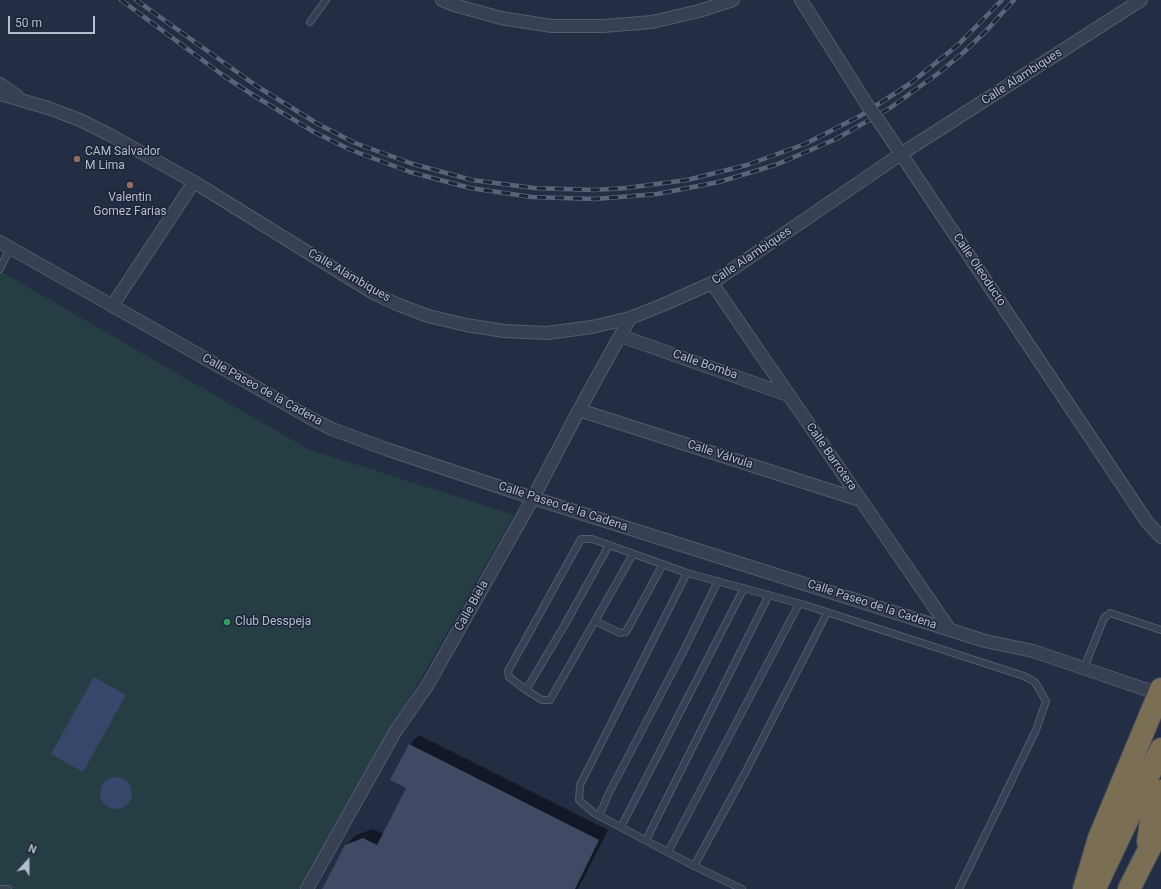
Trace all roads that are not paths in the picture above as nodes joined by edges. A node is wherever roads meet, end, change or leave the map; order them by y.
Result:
1 (326, 0) edge
2 (442, 0) edge
3 (733, 0) edge
4 (801, 0) edge
5 (1141, 0) edge
6 (310, 22) dead end
7 (0, 84) edge
8 (0, 94) edge
9 (24, 101) junction
10 (901, 154) junction
11 (194, 182) junction
12 (5, 245) edge
13 (0, 269) edge
14 (712, 283) junction
15 (112, 306) junction
16 (630, 318) junction
17 (620, 336) junction
18 (788, 395) junction
19 (579, 410) junction
20 (533, 498) junction
21 (860, 500) junction
22 (1161, 537) edge
23 (609, 545) junction
24 (634, 554) junction
25 (664, 564) junction
26 (687, 572) junction
27 (718, 581) junction
28 (744, 588) junction
29 (769, 595) junction
30 (799, 604) junction
31 (827, 613) junction
32 (595, 621) junction
33 (950, 630) junction
34 (1161, 630) edge
35 (1084, 668) junction
36 (526, 690) junction
37 (1160, 692) edge
38 (1161, 749) edge
39 (1161, 790) edge
40 (599, 816) junction
41 (1161, 826) edge
42 (621, 827) junction
43 (646, 840) junction
44 (668, 852) junction
45 (1146, 855) junction
46 (694, 866) junction
47 (0, 889) edge
48 (8, 889) edge
49 (308, 889) edge
50 (742, 889) edge
51 (959, 889) edge
52 (1084, 889) edge
53 (1094, 889) edge
54 (1129, 889) edge

1 - 6 lane
2 - 3 street
4 - 10 street, Calle Oleoducto, bridge
5 - 10 street, Calle Alambiques
7 - 9 street
8 - 9 street, Calle Alambiques
9 - 11 street, Calle Alambiques
10 - 14 street, Calle Alambiques
10 - 22 street, Calle Oleoducto
11 - 15 street
11 - 16 street, Calle Alambiques
12 - 13 lane
12 - 15 street, Calle Paseo de la Cadena
14 - 16 street, Calle Alambiques
14 - 18 street, Calle Barrotera
15 - 20 street, Calle Paseo de la Cadena
16 - 17 street, Calle Biela
17 - 18 street, Calle Bomba
17 - 19 street, Calle Biela
18 - 21 street, Calle Barrotera
19 - 20 street, Calle Biela
19 - 21 street, Calle Válvula
20 - 33 street, Calle Paseo de la Cadena
20 - 49 street, Calle Biela
21 - 33 street, Calle Barrotera
23 - 24 lane
23 - 36 lane
23 - 36 lane
24 - 25 lane
24 - 32 lane
25 - 26 lane
25 - 32 lane
26 - 27 lane
26 - 40 lane
27 - 28 lane
27 - 40 lane
28 - 29 lane
28 - 42 lane
29 - 30 lane
29 - 43 lane
30 - 31 lane
30 - 44 lane
31 - 46 lane
31 - 51 lane
32 - 36 lane
33 - 35 street, Calle Paseo de la Cadena
34 - 35 lane
35 - 37 street, Calle Paseo de la Cadena
37 - 52 highway
38 - 53 highway
39 - 45 highway
40 - 42 lane
41 - 45 highway
42 - 43 lane
43 - 44 lane
44 - 46 lane
45 - 54 highway
46 - 50 lane
47 - 48 lane

